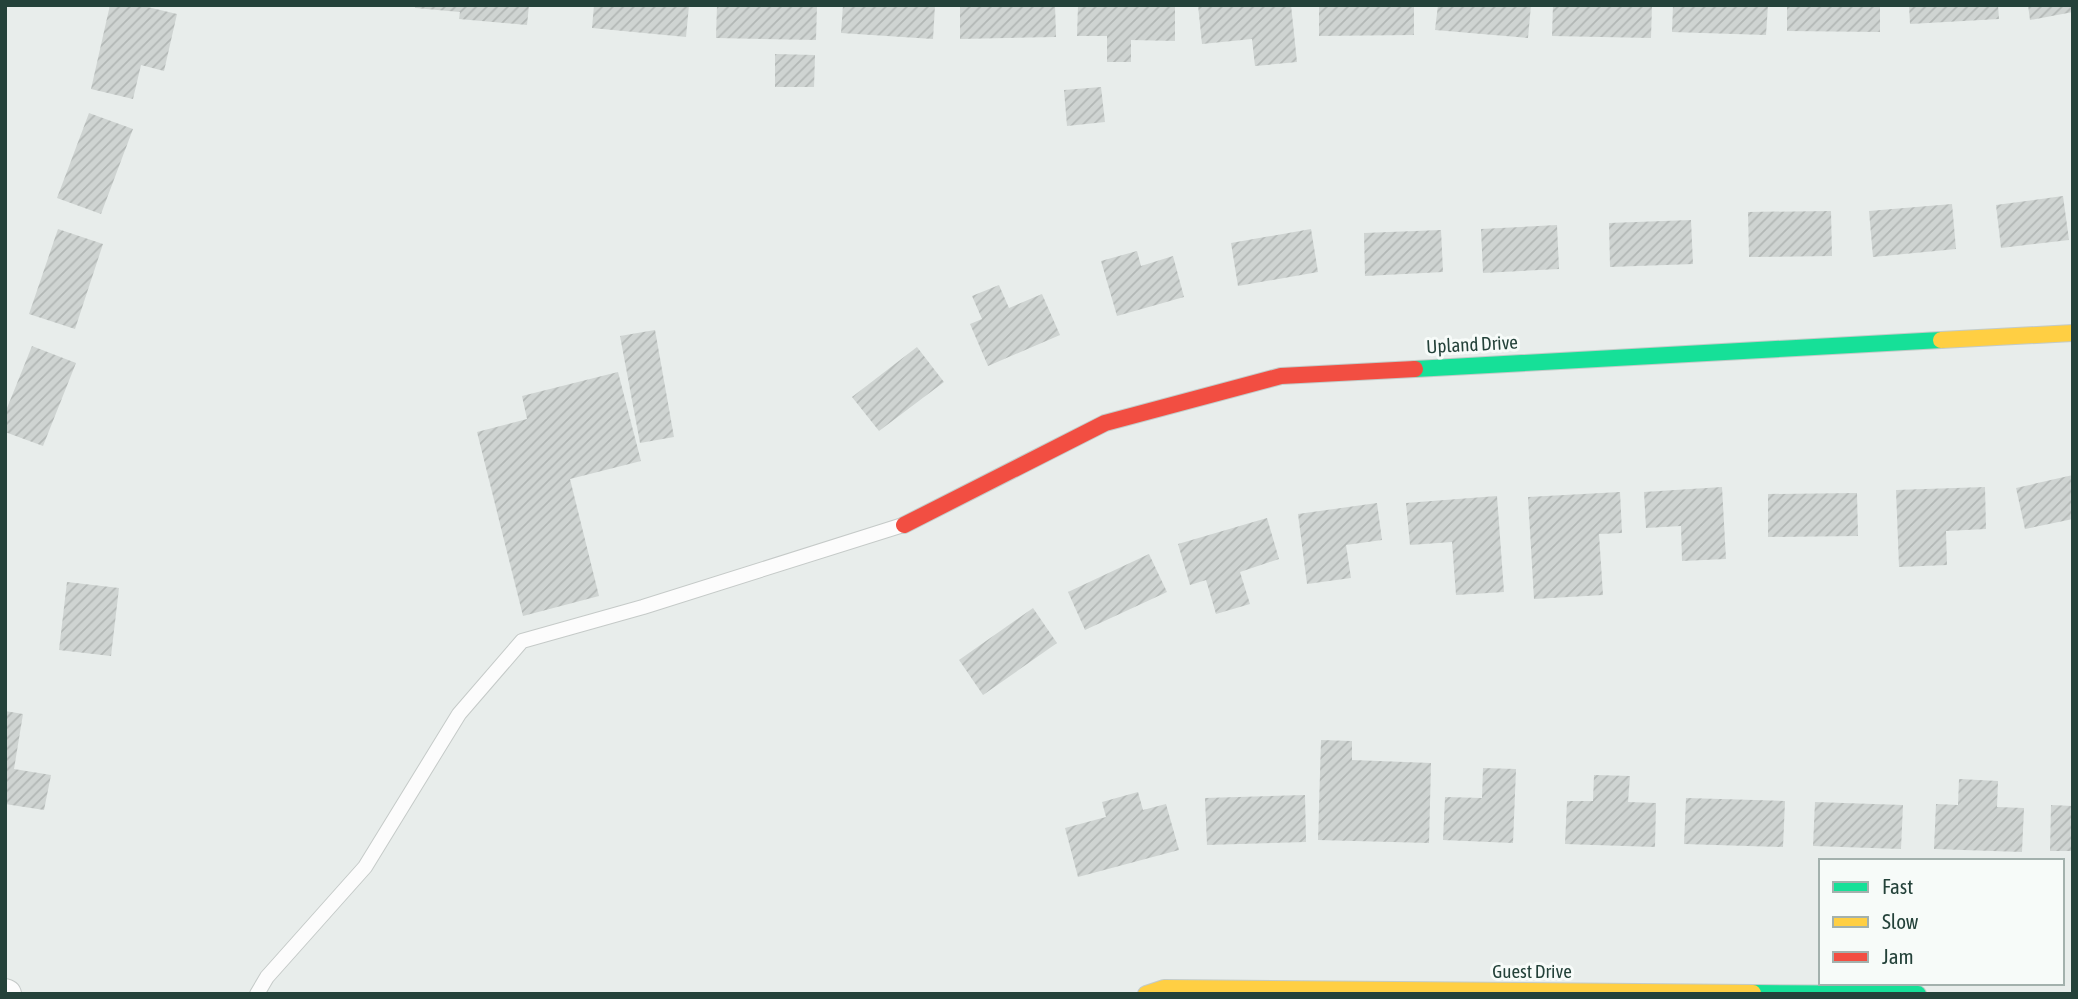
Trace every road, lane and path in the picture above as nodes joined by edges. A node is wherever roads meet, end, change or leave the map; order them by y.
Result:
1 (2073, 333) edge
2 (904, 525) joint
3 (257, 994) edge
4 (1146, 994) edge
5 (1887, 994) edge
6 (1918, 994) edge

1 - 2 street, Upland Drive
2 - 3 lane
4 - 5 street, Guest Drive
5 - 6 street, Guest Drive

